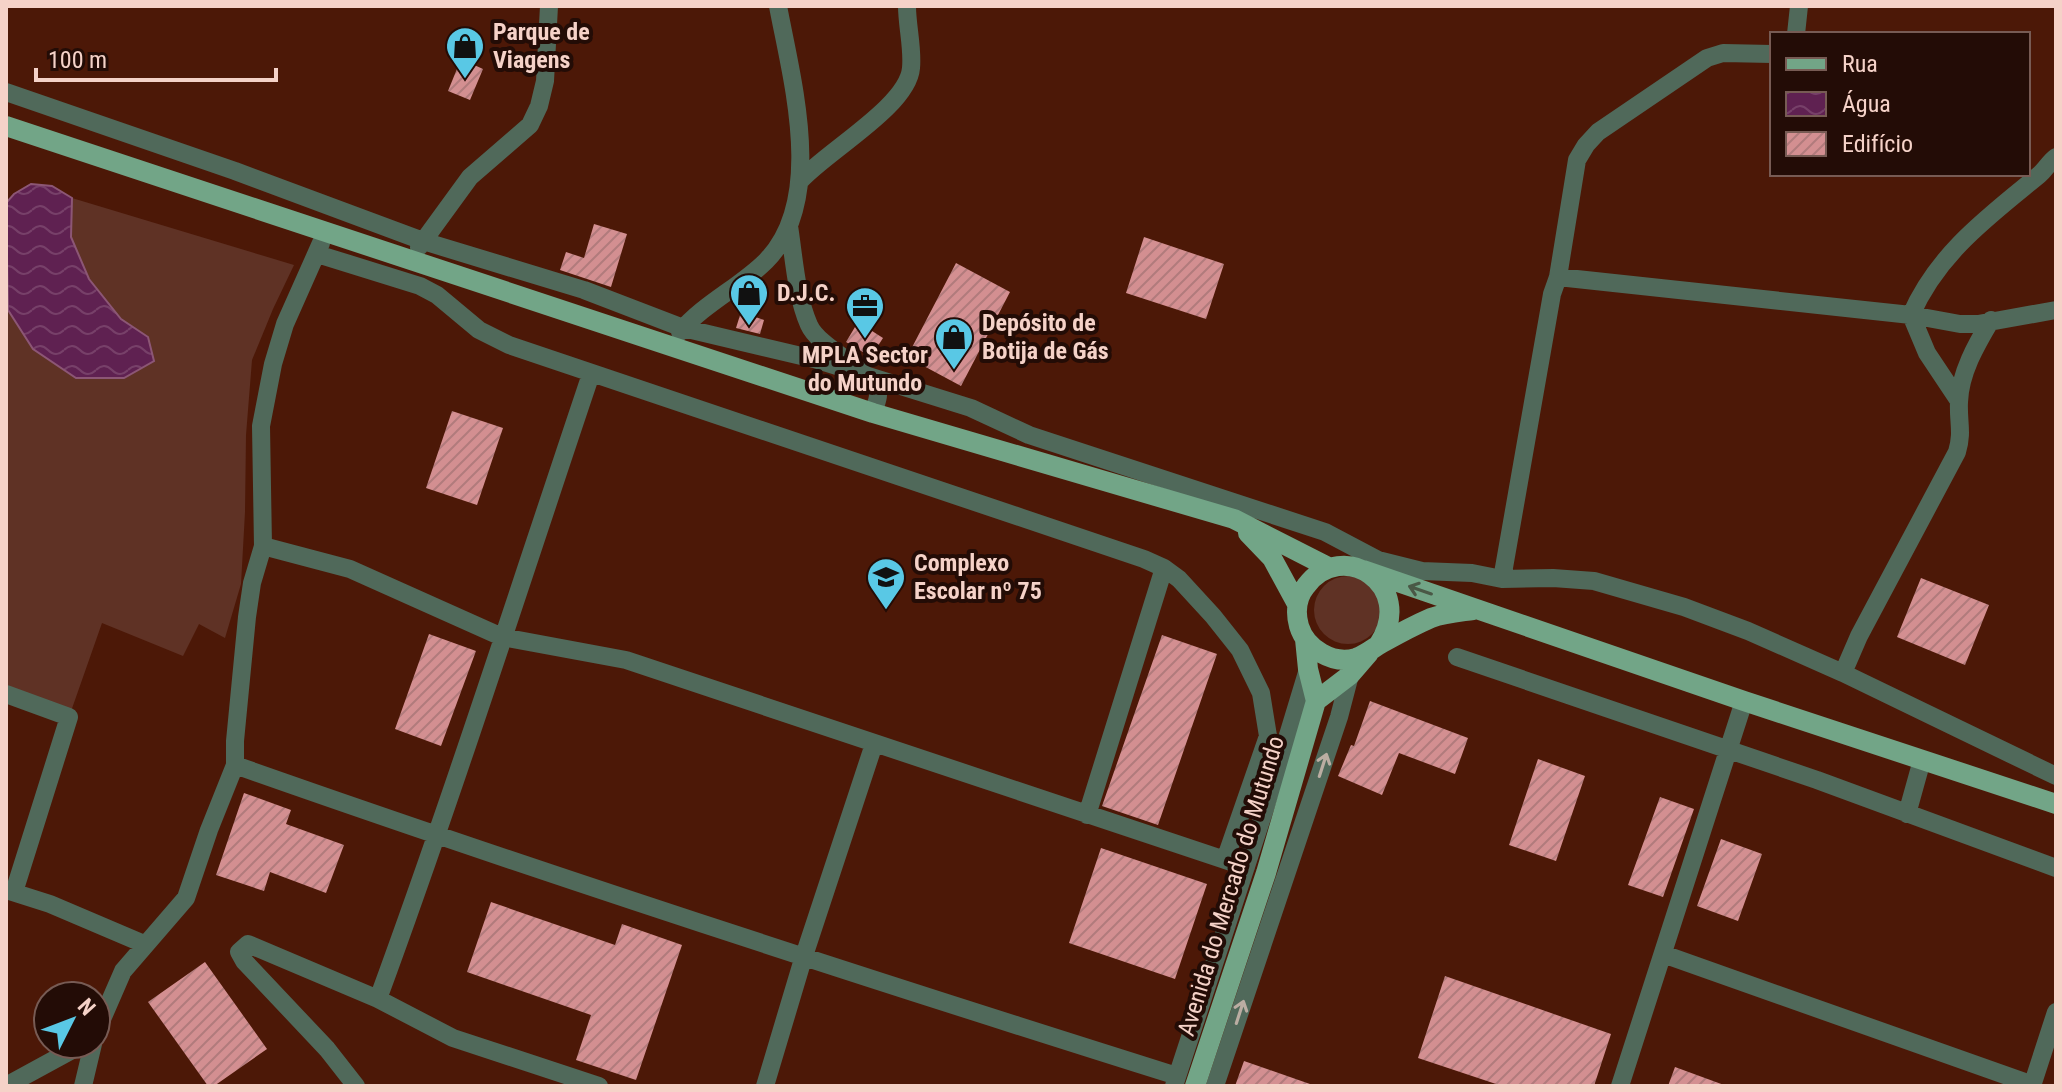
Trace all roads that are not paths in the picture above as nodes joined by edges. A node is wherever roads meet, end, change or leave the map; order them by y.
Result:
1 (549, 6) edge
2 (778, 6) edge
3 (907, 6) edge
4 (1799, 6) edge
5 (1796, 32) edge
6 (1770, 54) edge
7 (6, 92) edge
8 (6, 126) edge
9 (2056, 157) edge
10 (800, 181) junction
11 (789, 226) junction
12 (326, 232) junction
13 (423, 241) junction
14 (317, 254) junction
15 (411, 260) junction
16 (1558, 277) junction
17 (2056, 310) edge
18 (1911, 315) junction
19 (1991, 320) junction
20 (683, 328) junction
21 (670, 346) junction
22 (591, 374) junction
23 (868, 377) junction
24 (1959, 401) junction
25 (873, 413) junction
26 (1234, 519) junction
27 (263, 546) junction
28 (1164, 568) junction
29 (1330, 568) junction
30 (1363, 570) junction
31 (1502, 579) junction
32 (1297, 604) junction
33 (1478, 609) junction
34 (502, 637) junction
35 (1305, 639) junction
36 (1375, 648) junction
37 (1457, 657) dead end
38 (1308, 669) junction
39 (1843, 673) junction
40 (1350, 675) junction
41 (6, 694) edge
42 (1316, 701) junction
43 (1744, 701) junction
44 (874, 744) junction
45 (1729, 750) junction
46 (1922, 760) junction
47 (235, 765) junction
48 (2056, 776) edge
49 (2056, 804) edge
50 (1907, 814) junction
51 (1087, 815) junction
52 (438, 837) junction
53 (1225, 860) junction
54 (1246, 867) junction
55 (2056, 868) edge
56 (10, 891) edge
57 (144, 944) junction
58 (1663, 954) junction
59 (803, 959) junction
60 (112, 996) edge
61 (378, 999) junction
62 (2056, 1012) edge
63 (54, 1060) edge
64 (89, 1060) edge
65 (1182, 1083) edge
66 (2032, 1085) edge
67 (6, 1086) edge
68 (83, 1086) edge
69 (356, 1086) edge
70 (599, 1086) edge
71 (765, 1086) edge
72 (1215, 1086) edge
73 (1620, 1086) edge

1 - 13 street
2 - 10 street
3 - 10 street
4 - 5 street
6 - 16 street
7 - 13 street
8 - 12 main road
9 - 18 street
10 - 11 street
11 - 20 street
11 - 23 street
12 - 14 street
12 - 15 main road
13 - 15 street
13 - 20 street
14 - 22 street
14 - 27 street
15 - 21 main road
16 - 18 street
16 - 31 street
17 - 19 street
18 - 19 street
18 - 24 street
19 - 24 street
20 - 21 street
20 - 23 street
21 - 25 main road
22 - 28 street
22 - 34 street
23 - 25 street
23 - 31 street
24 - 39 street
25 - 26 main road
26 - 29 main road
26 - 32 main road
27 - 34 street
27 - 47 street
28 - 51 street
28 - 53 street
29 - 30 main road
29 - 32 main road
33 -> 30 main road
30 - 36 main road
31 - 39 street
32 - 35 main road
33 - 36 main road
33 - 43 main road
34 - 44 street
34 - 52 street
35 - 36 main road
35 - 38 main road
36 - 40 main road
37 - 45 street
38 - 42 main road
38 - 54 street
39 - 48 street
40 - 42 main road
72 -> 40 street
41 - 56 street
42 - 65 main road, Avenida do Mercado do Mutundo
43 - 45 street
43 - 46 main road
44 - 51 street
44 - 59 street
45 - 50 street
45 - 58 street
46 - 49 main road
46 - 50 street
47 - 52 street
47 - 57 street
50 - 55 street
51 - 53 street
52 - 59 street
52 - 61 street
53 - 54 street
54 - 65 street
56 - 57 street
57 - 60 street
58 - 66 street
58 - 73 street
59 - 65 street
59 - 71 street
61 - 69 street
61 - 70 street
62 - 66 street
63 - 67 street
64 - 68 street

